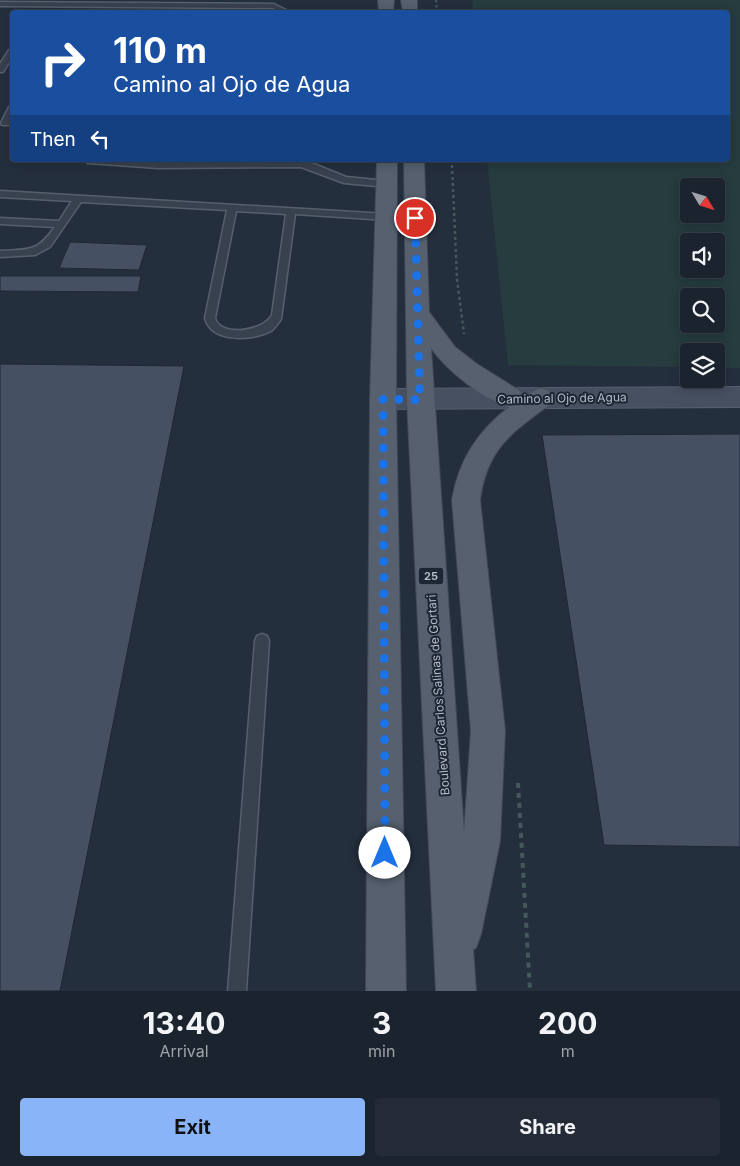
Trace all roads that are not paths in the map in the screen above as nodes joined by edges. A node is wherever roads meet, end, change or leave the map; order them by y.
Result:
1 (0, 2) edge
2 (275, 3) edge
3 (10, 55) edge
4 (0, 70) edge
5 (116, 162) edge
6 (264, 162) edge
7 (414, 162) edge
8 (387, 172) edge
9 (0, 194) edge
10 (78, 199) junction
11 (232, 208) junction
12 (291, 211) junction
13 (387, 217) junction
14 (0, 221) edge
15 (62, 224) junction
16 (0, 254) edge
17 (418, 314) junction
18 (740, 397) edge
19 (526, 398) junction
20 (383, 399) junction
21 (420, 400) junction
22 (262, 641) dead end
23 (455, 980) edge
24 (237, 991) edge
25 (386, 991) edge

1 - 2 lane
3 - 4 lane
5 - 6 lane
6 - 8 lane
7 - 17 main road, Boulevard Carlos Salinas de Gortari / 25
8 - 13 main road
9 - 10 lane
10 - 11 lane
10 - 15 lane
11 - 12 lane
11 - 12 lane
12 - 13 lane
13 - 20 main road
14 - 15 lane
15 - 16 lane
17 - 19 main road
17 - 21 main road, Boulevard Carlos Salinas de Gortari / 25
18 - 19 street, Camino al Ojo de Agua
19 - 21 street, Camino al Ojo de Agua
19 - 23 main road
20 - 21 street, Camino al Ojo de Agua
20 - 25 main road
21 - 23 main road, Boulevard Carlos Salinas de Gortari / 25
22 - 24 lane

